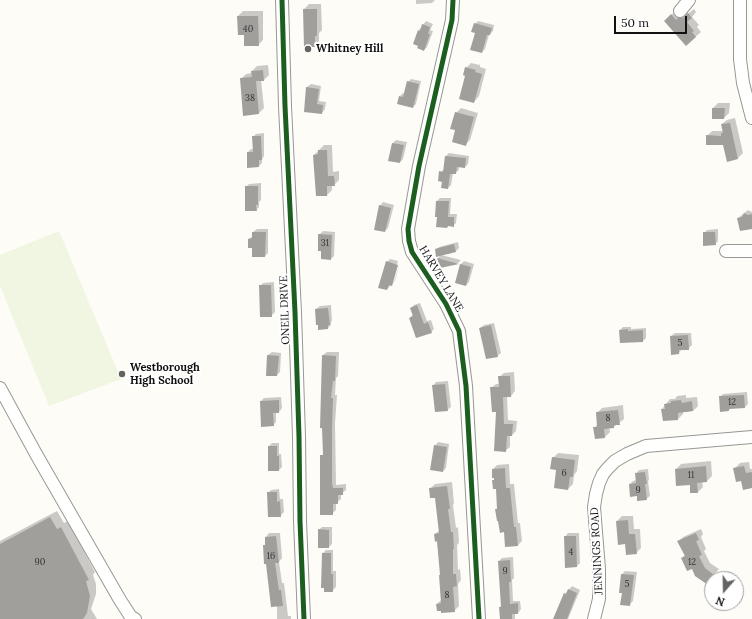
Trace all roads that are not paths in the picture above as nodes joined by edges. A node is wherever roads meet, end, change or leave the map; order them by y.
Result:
1 (282, 0) edge
2 (453, 0) edge
3 (689, 0) edge
4 (740, 0) edge
5 (680, 11) dead end
6 (752, 118) edge
7 (726, 251) dead end
8 (752, 251) edge
9 (0, 388) edge
10 (752, 437) edge
11 (135, 619) edge
12 (304, 619) edge
13 (479, 619) edge
14 (594, 619) edge

1 - 12 street, ONEIL DRIVE
2 - 13 street, HARVEY LANE
3 - 5 street
4 - 6 street
7 - 8 street
9 - 11 street
10 - 14 street, JENNINGS ROAD

